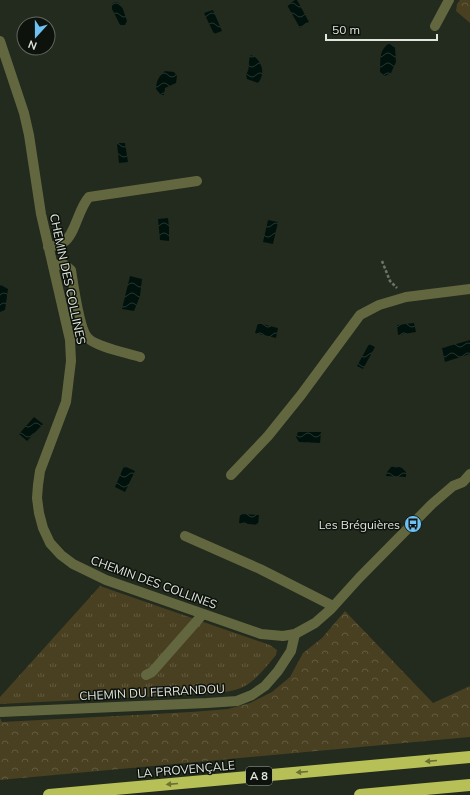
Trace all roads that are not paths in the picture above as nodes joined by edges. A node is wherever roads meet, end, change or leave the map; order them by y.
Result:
1 (449, 0) edge
2 (435, 26) dead end
3 (0, 41) edge
4 (197, 181) dead end
5 (48, 247) junction
6 (53, 264) junction
7 (470, 289) edge
8 (140, 357) dead end
9 (470, 474) edge
10 (231, 475) dead end
11 (467, 485) edge
12 (185, 536) dead end
13 (333, 606) junction
14 (202, 614) junction
15 (295, 634) junction
16 (146, 675) dead end
17 (0, 712) edge
18 (470, 757) edge
19 (470, 785) edge
20 (49, 795) edge
21 (360, 795) edge

1 - 2 street
3 - 5 street, CHEMIN DES COLLINES
4 - 5 street
5 - 6 street, CHEMIN DES COLLINES
6 - 8 street
6 - 14 street, CHEMIN DES COLLINES
7 - 10 street
9 - 11 street
11 - 13 street
12 - 13 street
13 - 15 street
14 - 15 street, CHEMIN DES COLLINES
14 - 16 street
15 - 17 street, CHEMIN DU FERRANDOU
18 -> 20 highway, LA PROVENÇALE / A 8
19 - 21 highway

